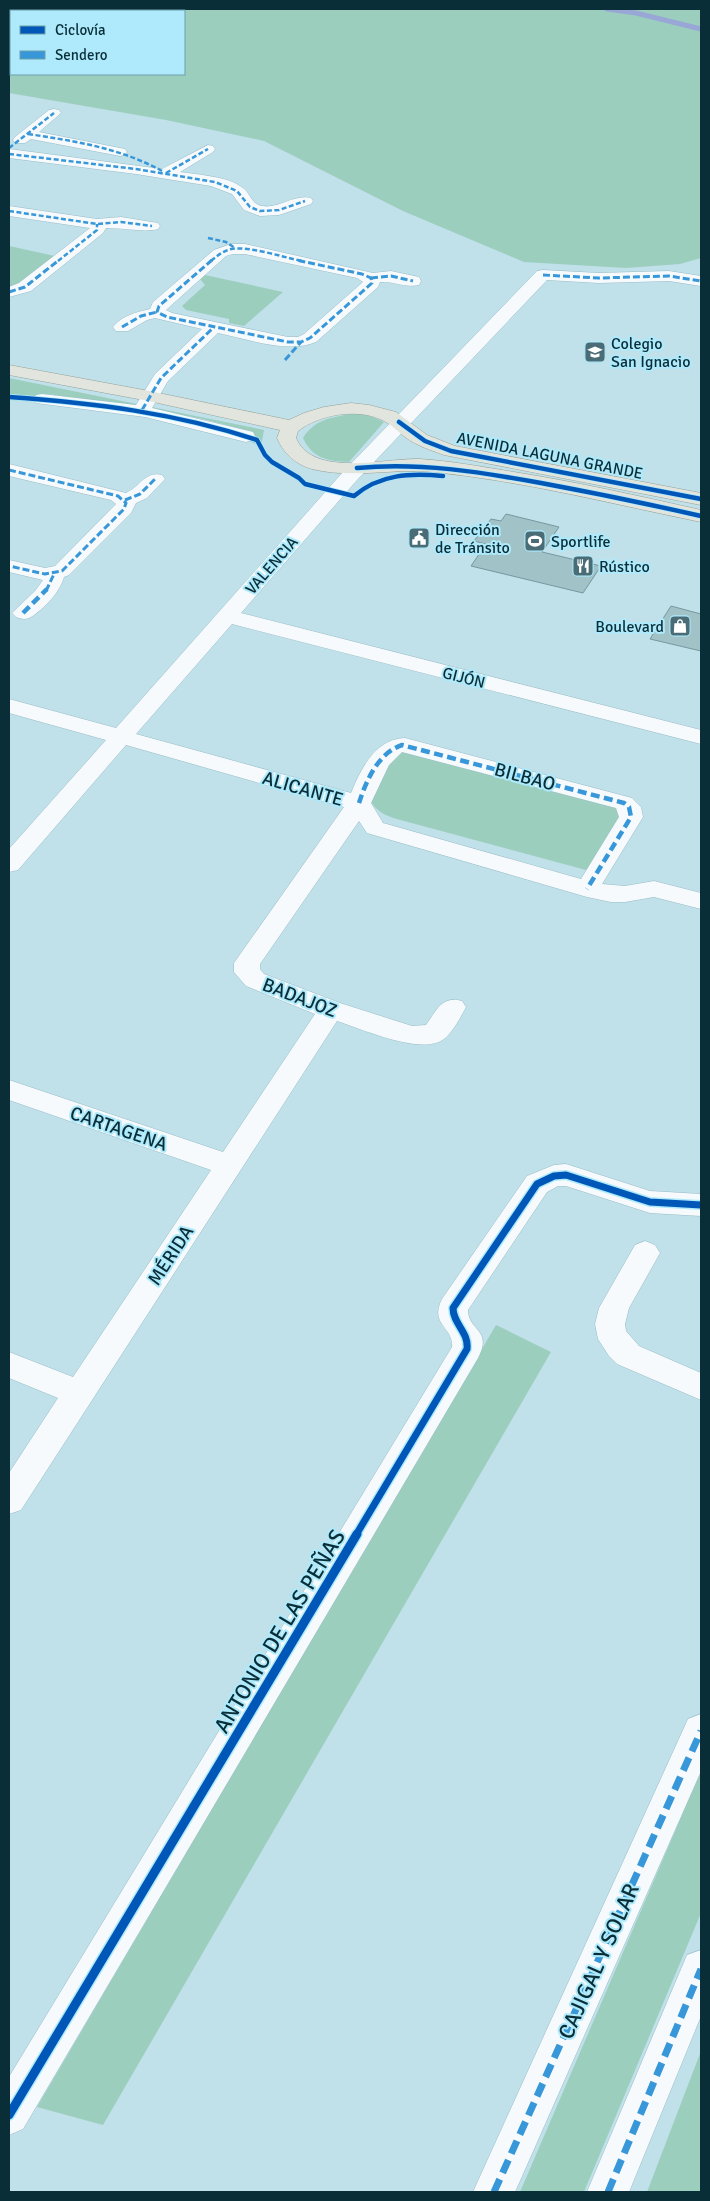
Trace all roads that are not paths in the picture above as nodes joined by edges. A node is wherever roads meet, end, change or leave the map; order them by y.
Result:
1 (54, 113) dead end
2 (28, 134) junction
3 (9, 148) edge
4 (208, 149) dead end
5 (9, 154) edge
6 (166, 173) junction
7 (305, 201) dead end
8 (9, 211) edge
9 (97, 224) junction
10 (152, 226) dead end
11 (208, 238) dead end
12 (235, 248) junction
13 (371, 278) junction
14 (701, 280) edge
15 (413, 281) dead end
16 (9, 292) edge
17 (157, 312) junction
18 (122, 327) dead end
19 (214, 327) junction
20 (301, 342) junction
21 (285, 360) dead end
22 (9, 370) edge
23 (42, 399) dead end
24 (146, 403) junction
25 (399, 422) junction
26 (293, 427) junction
27 (246, 436) dead end
28 (357, 468) junction
29 (9, 470) edge
30 (155, 479) dead end
31 (701, 499) edge
32 (125, 500) junction
33 (701, 516) edge
34 (9, 566) edge
35 (54, 574) junction
36 (23, 612) dead end
37 (226, 616) junction
38 (9, 706) edge
39 (120, 737) junction
40 (701, 737) edge
41 (359, 803) junction
42 (9, 864) edge
43 (587, 889) junction
44 (701, 902) edge
45 (453, 1007) dead end
46 (331, 1010) junction
47 (9, 1090) edge
48 (229, 1166) junction
49 (701, 1205) edge
50 (646, 1253) dead end
51 (9, 1365) edge
52 (701, 1387) edge
53 (79, 1393) junction
54 (9, 1500) edge
55 (701, 1731) edge
56 (701, 1969) edge
57 (9, 2115) edge
58 (494, 2192) edge
59 (608, 2192) edge

1 - 2 street
2 - 3 street
2 - 6 street
4 - 6 street
5 - 6 street
6 - 7 street
8 - 9 street
9 - 10 street
9 - 16 street
11 - 12 street
12 - 13 street
12 - 17 street
13 - 15 street
13 - 20 street
14 - 25 street, VALENCIA
17 - 18 street
17 - 19 street
19 - 20 street
19 - 24 street
20 - 21 street
22 - 24 main road
23 - 24 street
24 - 26 main road
24 - 27 street
25 - 26 main road, AVENIDA LAGUNA GRANDE
25 - 28 street, VALENCIA
25 - 31 main road, AVENIDA LAGUNA GRANDE
26 - 28 main road, AVENIDA LAGUNA GRANDE
28 - 33 main road, AVENIDA LAGUNA GRANDE
28 - 37 street, VALENCIA
29 - 32 street
30 - 32 street
32 - 35 street
34 - 35 street
35 - 36 street
37 - 39 street, VALENCIA
37 - 40 street, GIJÓN
38 - 39 street, ALICANTE
39 - 41 street, ALICANTE
39 - 42 street, VALENCIA
41 - 43 street, ALICANTE
41 - 43 street, BILBAO
41 - 46 street, BADAJOZ
43 - 44 street, ALICANTE
45 - 46 street, BADAJOZ
46 - 48 street, MÉRIDA
47 - 48 street, CARTAGENA
48 - 53 street, MÉRIDA
49 - 57 street, ANTONIO DE LAS PEÑAS
50 - 52 street
51 - 53 street
53 - 54 street, MÉRIDA
55 - 58 street, CAJIGAL Y SOLAR
56 - 59 street

